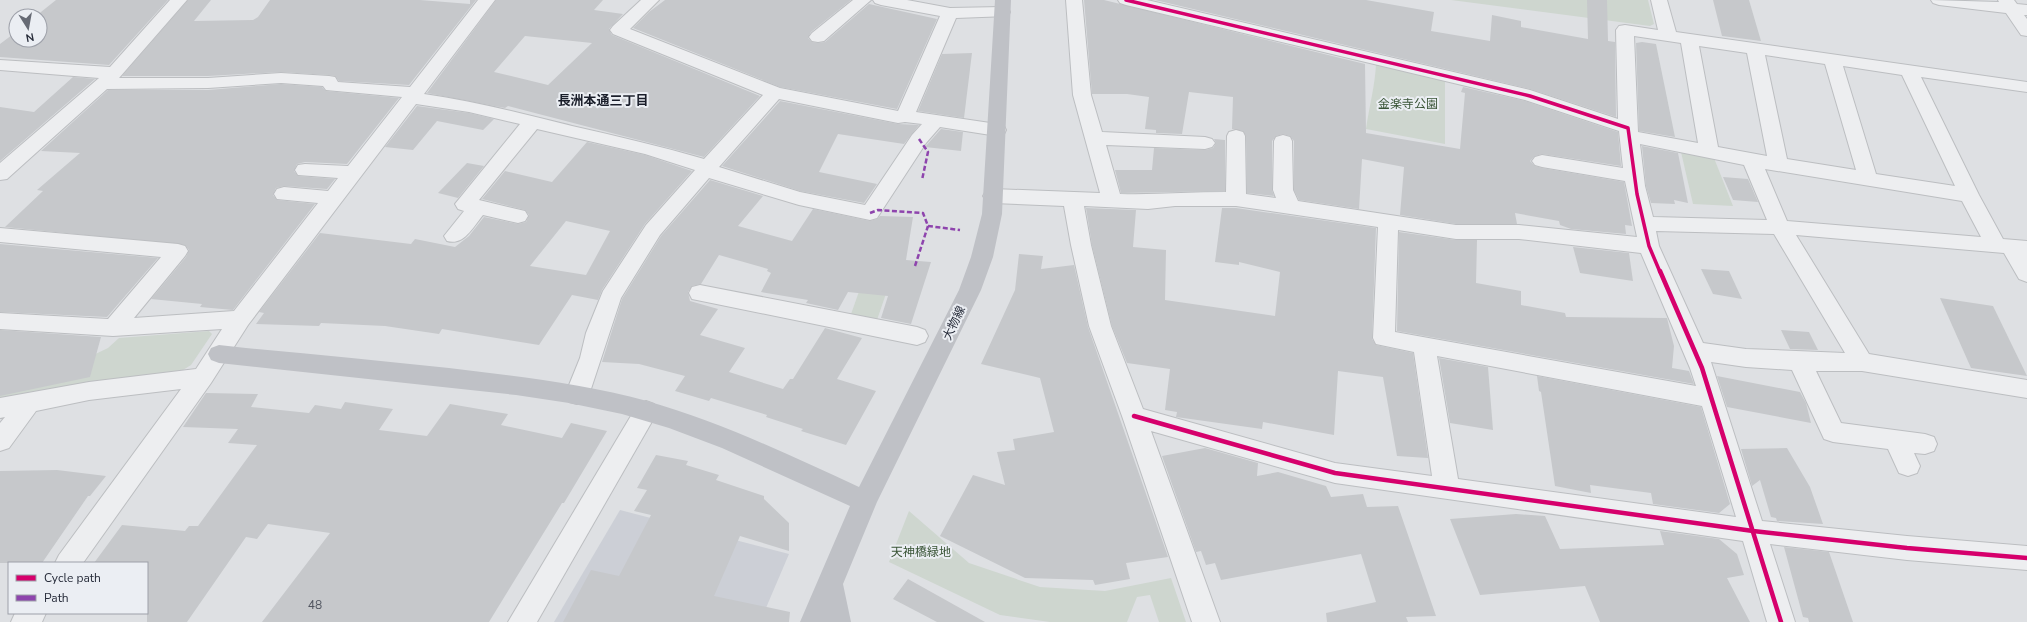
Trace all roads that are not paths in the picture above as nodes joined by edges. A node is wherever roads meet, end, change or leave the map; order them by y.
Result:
1 (178, 0) edge
2 (486, 0) edge
3 (863, 0) edge
4 (881, 0) edge
5 (1074, 0) edge
6 (1126, 0) edge
7 (1659, 0) edge
8 (1939, 0) edge
9 (646, 1) edge
10 (1002, 6) edge
11 (2015, 6) edge
12 (950, 13) junction
13 (2027, 31) edge
14 (1668, 36) junction
15 (818, 37) dead end
16 (1689, 39) junction
17 (1755, 48) junction
18 (1832, 58) junction
19 (0, 64) edge
20 (1909, 70) junction
21 (109, 78) junction
22 (2027, 87) edge
23 (775, 93) junction
24 (414, 95) junction
25 (905, 116) junction
26 (533, 121) junction
27 (935, 121) junction
28 (997, 130) junction
29 (1629, 132) junction
30 (1236, 136) dead end
31 (1095, 138) junction
32 (1283, 141) dead end
33 (1205, 143) dead end
34 (1709, 151) junction
35 (1752, 160) junction
36 (1542, 161) dead end
37 (1778, 165) junction
38 (706, 168) junction
39 (306, 170) dead end
40 (354, 173) junction
41 (0, 174) edge
42 (1634, 176) junction
43 (1868, 179) junction
44 (284, 194) dead end
45 (993, 196) junction
46 (1969, 196) junction
47 (334, 198) junction
48 (1074, 198) junction
49 (1236, 199) junction
50 (1112, 200) junction
51 (478, 207) junction
52 (1290, 208) junction
53 (518, 216) dead end
54 (1388, 221) junction
55 (1780, 227) junction
56 (0, 235) edge
57 (1648, 235) junction
58 (454, 236) dead end
59 (2011, 246) edge
60 (2027, 274) edge
61 (700, 293) dead end
62 (240, 319) junction
63 (0, 321) edge
64 (113, 328) junction
65 (917, 336) dead end
66 (1424, 345) junction
67 (1694, 351) junction
68 (219, 354) junction
69 (1800, 362) junction
70 (1862, 362) junction
71 (203, 377) junction
72 (2027, 389) edge
73 (577, 395) junction
74 (1711, 398) junction
75 (29, 402) junction
76 (0, 408) edge
77 (646, 411) junction
78 (1134, 416) junction
79 (1896, 440) junction
80 (0, 441) edge
81 (1925, 444) dead end
82 (1908, 466) dead end
83 (1446, 489) junction
84 (865, 501) junction
85 (1753, 531) junction
86 (2027, 558) edge
87 (69, 562) edge
88 (830, 584) junction
89 (31, 614) edge
90 (25, 622) edge
91 (522, 622) edge
92 (814, 622) edge
93 (837, 622) edge
94 (1206, 622) edge
95 (1780, 622) edge

1 - 21 street
2 - 24 street
3 - 15 street
4 - 12 street
5 - 31 street
6 - 29 street
7 - 14 street
8 - 11 street
9 - 23 street
10 - 12 street
10 - 28 street, 大物線
11 - 13 street
12 - 25 street
14 - 16 street
14 - 29 street
16 - 17 street
16 - 34 street
17 - 18 street
17 - 37 street
18 - 20 street
18 - 43 street
19 - 21 street
20 - 22 street
20 - 46 street
21 - 24 street
21 - 41 street
23 - 25 street
23 - 38 street
24 - 26 street
24 - 40 street
25 - 27 street
26 - 38 street
26 - 51 street
27 - 28 street
27 - 38 street
28 - 45 street, 大物線
29 - 34 street
29 - 42 street
30 - 49 street
31 - 33 street
31 - 50 street
32 - 52 street
34 - 35 street
35 - 37 street
35 - 55 street
36 - 42 street
37 - 43 street
38 - 73 street
39 - 40 street
40 - 47 street
42 - 57 street
43 - 46 street
44 - 47 street
45 - 48 street
45 - 84 street, 大物線
46 - 59 street
47 - 62 street
48 - 50 street
48 - 78 street
49 - 50 street
49 - 52 street
51 - 53 street
51 - 58 street
52 - 54 street
54 - 57 street
54 - 66 street
55 - 57 street
55 - 59 street
55 - 70 street
56 - 64 street
57 - 67 street
59 - 60 street
61 - 65 street
62 - 64 street
62 - 68 street
63 - 64 street
66 - 74 street
66 - 83 street
67 - 69 street
67 - 74 street
68 - 71 street
68 - 73 street
69 - 70 street
69 - 79 street
70 - 72 street
71 - 75 street
71 - 87 street
73 - 77 street
74 - 85 street
75 - 76 street
75 - 80 street
77 - 84 street
77 - 91 street
78 - 83 street
78 - 94 street
79 - 81 street
79 - 82 street
83 - 85 street
84 - 88 street, 大物線
85 - 86 street
85 - 95 street
88 - 92 street, 大物線
88 - 93 street
89 - 90 street

